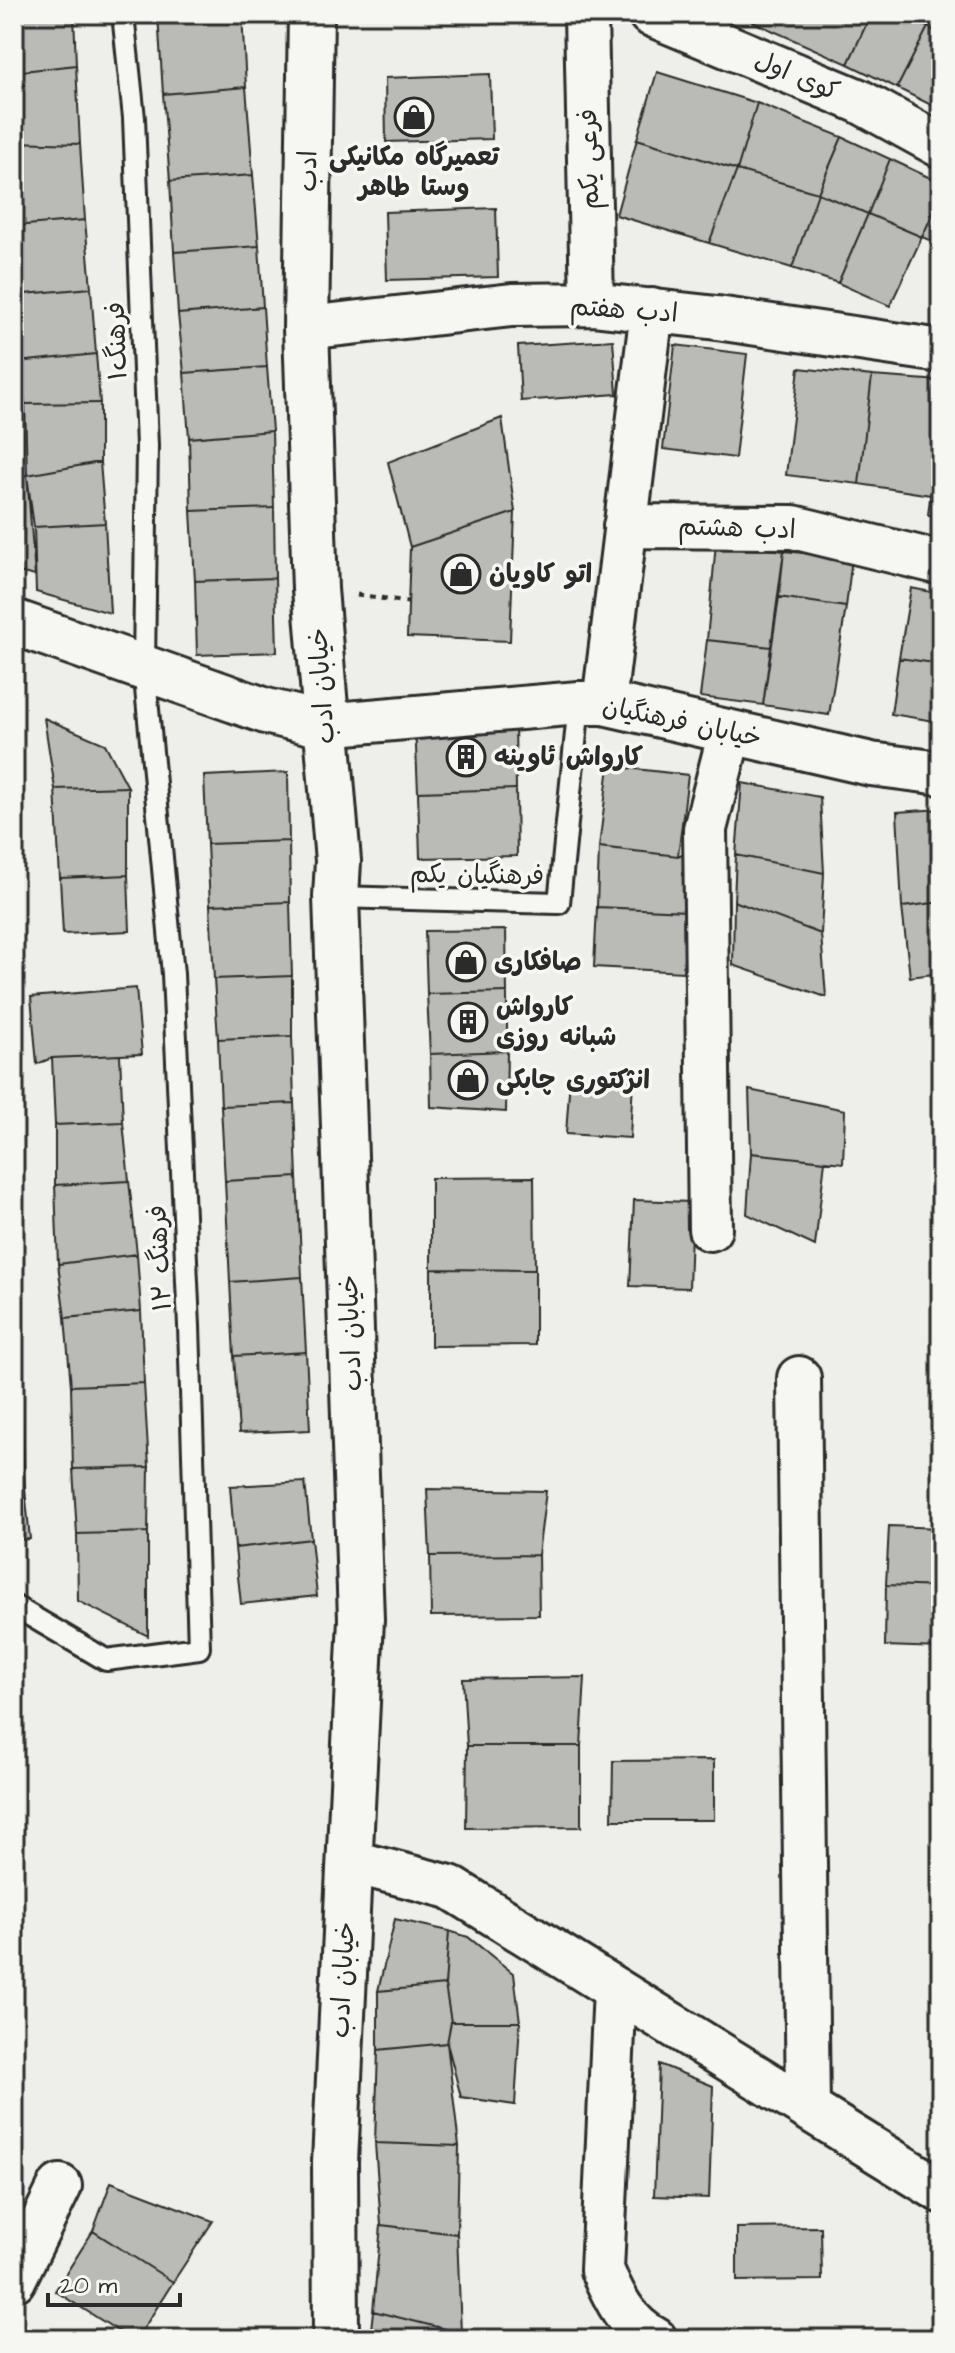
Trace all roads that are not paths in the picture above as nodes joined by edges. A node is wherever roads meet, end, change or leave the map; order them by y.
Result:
1 (123, 14) edge
2 (311, 14) edge
3 (586, 14) edge
4 (650, 14) edge
5 (941, 146) edge
6 (592, 304) junction
7 (652, 310) junction
8 (306, 328) junction
9 (941, 351) edge
10 (625, 526) junction
11 (941, 563) edge
12 (14, 622) edge
13 (144, 667) junction
14 (591, 703) junction
15 (324, 725) junction
16 (730, 732) junction
17 (941, 773) edge
18 (336, 897) junction
19 (710, 1229) dead end
20 (799, 1378) dead end
21 (14, 1606) edge
22 (349, 1861) junction
23 (615, 1989) junction
24 (808, 2109) junction
25 (60, 2186) dead end
26 (941, 2191) edge
27 (14, 2280) edge
28 (336, 2339) edge
29 (655, 2339) edge

1 - 13 lane, فرهنگ۱
2 - 8 street, ادب
3 - 6 street, فرعی یکم
4 - 5 street, کوی اول
6 - 7 street, ادب هفتم
6 - 8 street, ادب هفتم
7 - 9 street, ادب هفتم
7 - 10 street
8 - 15 street, خیابان ادب
10 - 11 street, ادب هشتم
10 - 14 street
12 - 13 street
13 - 15 street
13 - 21 lane, فرهنگ ۱۲
14 - 15 street, خیابان فرهنگیان
14 - 16 street, خیابان فرهنگیان
14 - 18 lane, فرهنگیان یکم
15 - 18 street, خیابان ادب
16 - 17 street, خیابان فرهنگیان
16 - 19 street
18 - 22 street, خیابان ادب
20 - 24 street
22 - 23 street
22 - 28 street, خیابان ادب
23 - 24 street
23 - 29 street
24 - 26 street
25 - 27 street

